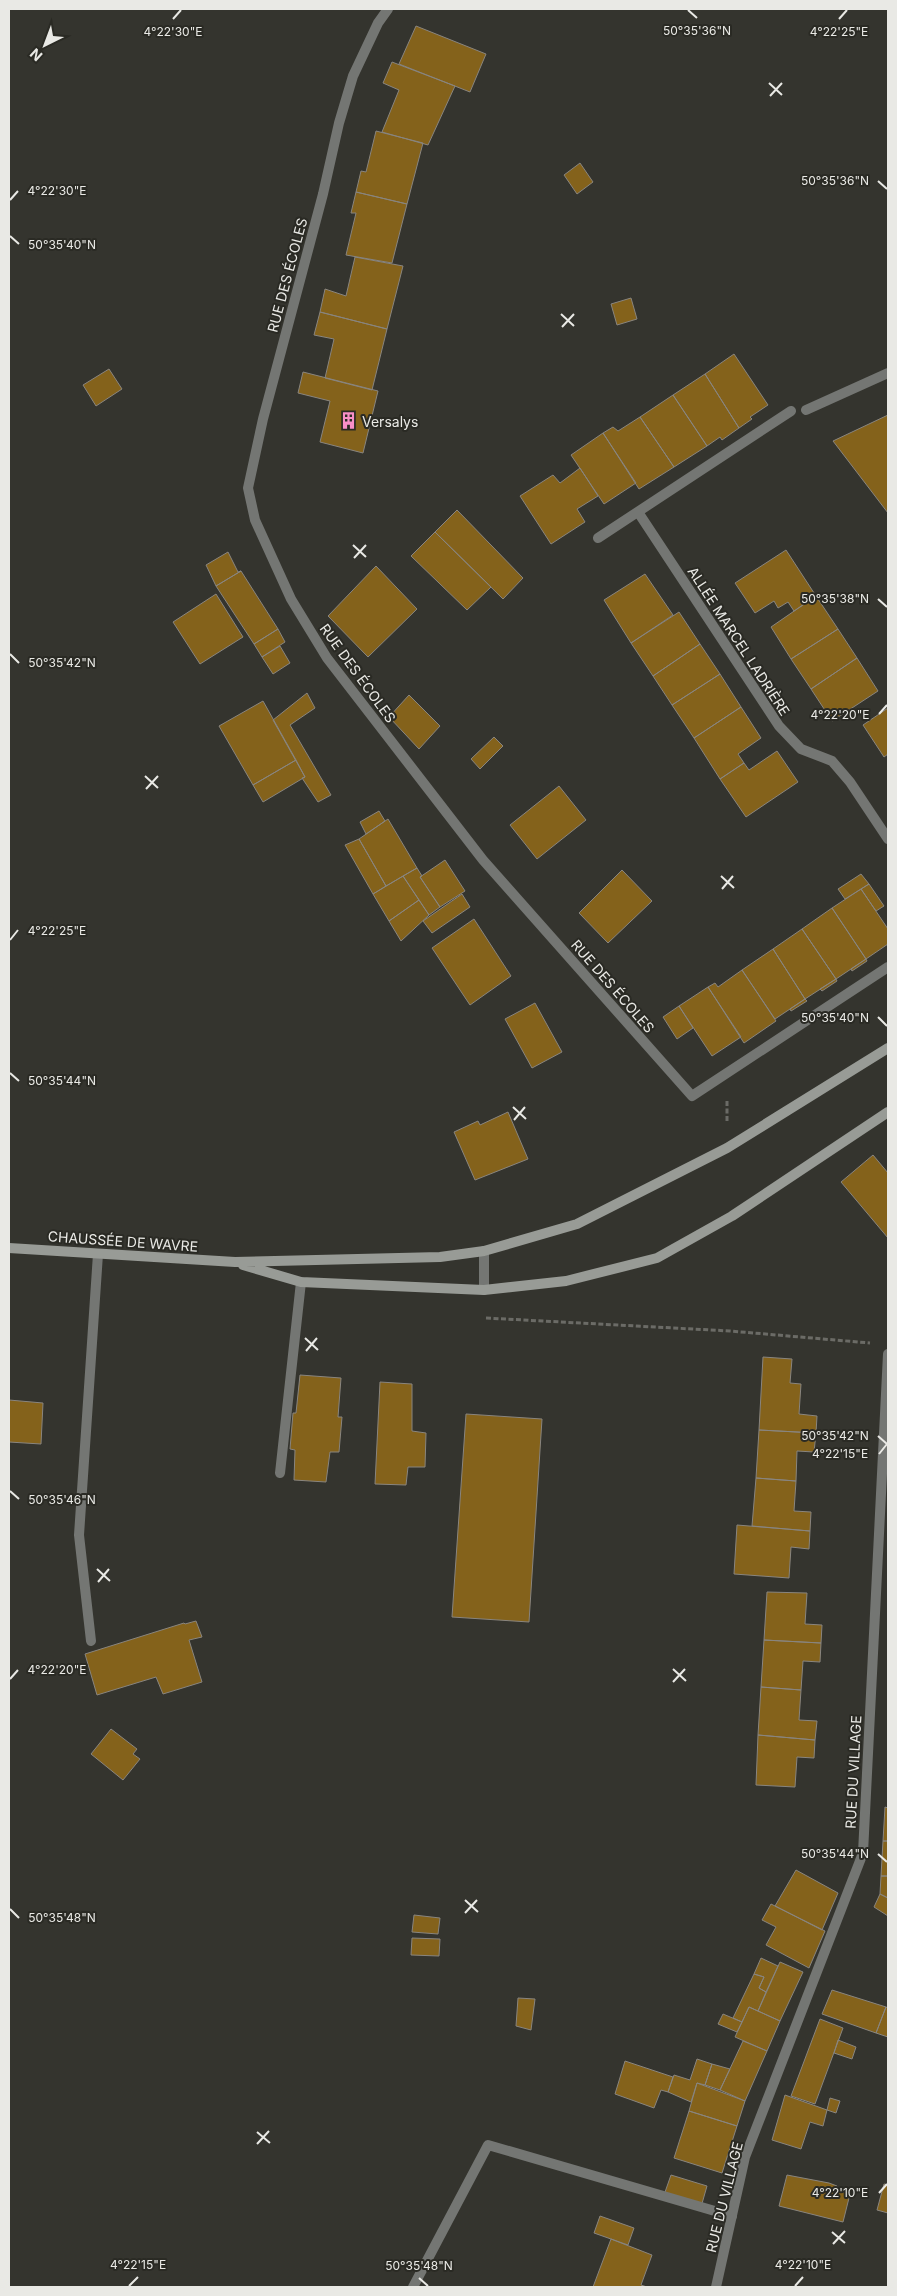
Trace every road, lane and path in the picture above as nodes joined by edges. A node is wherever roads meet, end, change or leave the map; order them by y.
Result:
1 (388, 9) edge
2 (888, 373) edge
3 (806, 410) dead end
4 (791, 411) dead end
5 (638, 512) junction
6 (598, 538) dead end
7 (888, 839) edge
8 (888, 967) edge
9 (888, 1048) edge
10 (727, 1073) junction
11 (888, 1112) edge
12 (727, 1148) junction
13 (9, 1248) edge
14 (484, 1251) junction
15 (98, 1254) junction
16 (235, 1262) junction
17 (302, 1282) junction
18 (484, 1290) junction
19 (486, 1318) dead end
20 (878, 1344) dead end
21 (888, 1354) edge
22 (280, 1473) dead end
23 (91, 1641) dead end
24 (732, 2216) junction
25 (413, 2287) edge
26 (716, 2287) edge

1 - 10 street, RUE DES ÉCOLES
2 - 3 street
4 - 5 street
5 - 6 street
5 - 7 street, ALLÉE MARCEL LADRIÈRE
8 - 10 street
9 - 12 main road
10 - 12 path
11 - 18 main road
12 - 14 main road
13 - 15 main road, CHAUSSÉE DE WAVRE
14 - 16 main road
14 - 18 street
15 - 16 main road, CHAUSSÉE DE WAVRE
15 - 23 street
16 - 17 main road
17 - 18 main road
17 - 22 street
19 - 20 path
21 - 24 street, RUE DU VILLAGE
24 - 25 street
24 - 26 street, RUE DU VILLAGE

